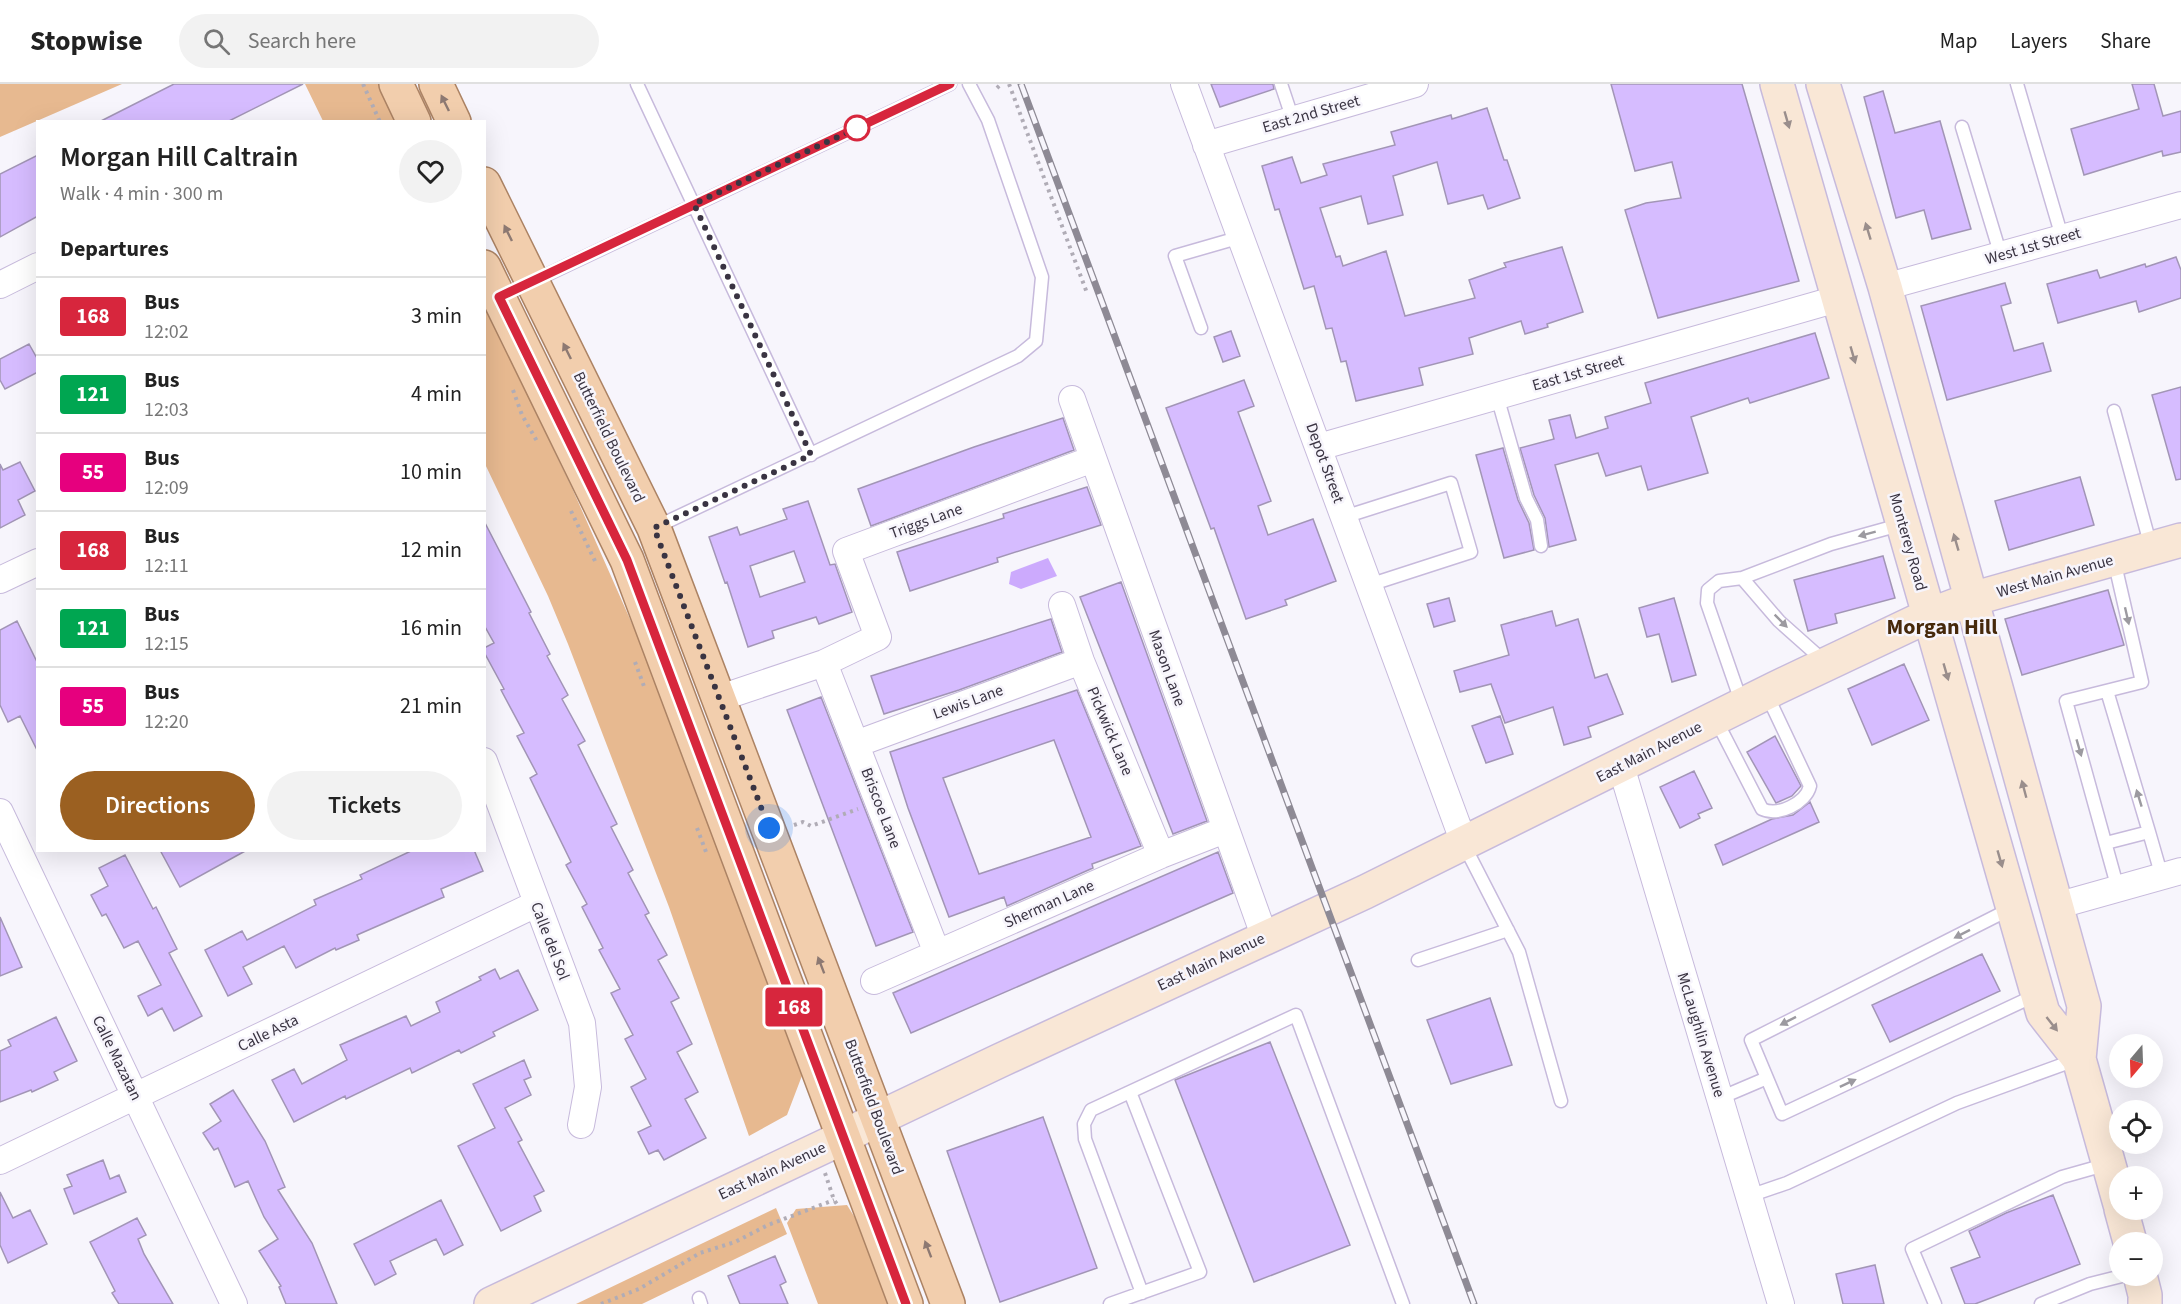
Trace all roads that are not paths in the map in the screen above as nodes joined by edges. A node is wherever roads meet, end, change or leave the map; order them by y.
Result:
1 (396, 84) edge
2 (436, 84) edge
3 (637, 84) edge
4 (950, 84) edge
5 (969, 84) edge
6 (1184, 84) edge
7 (1281, 84) edge
8 (1415, 84) edge
9 (1777, 84) edge
10 (1823, 84) edge
11 (2017, 84) edge
12 (413, 120) edge
13 (453, 120) edge
14 (1293, 120) junction
15 (1962, 127) dead end
16 (1206, 145) junction
17 (486, 188) edge
18 (694, 204) junction
19 (2181, 205) edge
20 (1241, 237) junction
21 (2062, 237) junction
22 (2001, 256) junction
23 (36, 267) edge
24 (486, 271) edge
25 (532, 282) junction
26 (0, 285) edge
27 (1886, 287) junction
28 (499, 297) junction
29 (1837, 299) junction
30 (1202, 328) dead end
31 (1497, 396) junction
32 (1072, 399) dead end
33 (2114, 411) dead end
34 (1319, 447) junction
35 (811, 455) junction
36 (1093, 459) junction
37 (1344, 517) junction
38 (1903, 524) junction
39 (654, 528) junction
40 (2166, 544) edge
41 (1541, 546) dead end
42 (2113, 559) junction
43 (36, 563) edge
44 (1742, 578) junction
45 (0, 580) edge
46 (1369, 585) junction
47 (1972, 599) junction
48 (1062, 605) dead end
49 (1930, 615) junction
50 (1081, 661) junction
51 (824, 663) junction
52 (1827, 664) junction
53 (2107, 692) junction
54 (720, 698) junction
55 (1742, 706) junction
56 (856, 744) junction
57 (486, 766) edge
58 (1621, 766) junction
59 (0, 812) edge
60 (1225, 830) junction
61 (2149, 832) junction
62 (1464, 843) junction
63 (2106, 843) junction
64 (31, 855) edge
65 (1161, 855) junction
66 (2172, 874) edge
67 (2118, 889) junction
68 (536, 904) junction
69 (2056, 906) junction
70 (2014, 907) junction
71 (1508, 930) junction
72 (1265, 938) junction
73 (937, 953) junction
74 (1418, 960) dead end
75 (874, 981) dead end
76 (2038, 994) junction
77 (2079, 1059) junction
78 (1767, 1078) junction
79 (1130, 1092) junction
80 (136, 1096) junction
81 (1720, 1098) junction
82 (1561, 1101) dead end
83 (879, 1118) junction
84 (581, 1125) dead end
85 (842, 1138) junction
86 (0, 1161) edge
87 (2108, 1164) junction
88 (2109, 1167) edge
89 (1749, 1196) junction
90 (2141, 1291) edge
91 (1142, 1293) junction
92 (234, 1304) edge
93 (491, 1304) edge
94 (906, 1304) edge
95 (948, 1304) edge
96 (1110, 1304) edge
97 (1403, 1304) edge
98 (1781, 1304) edge
99 (1935, 1304) edge
100 (2041, 1304) edge

1 - 12 main road
13 -> 2 main road
3 - 18 lane
4 - 18 lane
5 - 35 lane
6 - 16 street, Depot Street
7 - 14 lane
8 - 14 street, East 2nd Street
9 -> 29 main road, Monterey Road
27 -> 10 main road, Monterey Road
11 - 21 lane
14 - 16 street, East 2nd Street
15 - 22 lane
16 - 20 street, Depot Street
25 -> 17 main road, Butterfield Boulevard
18 - 25 lane
18 - 35 lane
19 - 21 street, West 1st Street
20 - 30 lane
20 - 34 street, Depot Street
21 - 22 street, West 1st Street
22 - 27 street, West 1st Street
23 - 26 street
24 - 28 main road
25 - 28 lane
39 -> 25 main road, Butterfield Boulevard
47 -> 27 main road, Monterey Road
28 - 85 main road
29 - 31 street, East 1st Street
29 -> 38 main road, Monterey Road
31 - 34 street, East 1st Street
31 - 41 lane
32 - 36 street, Mason Lane
33 - 40 lane
34 - 37 street, Depot Street
35 - 39 lane
36 - 51 street, Triggs Lane
36 - 60 street, Mason Lane
37 - 46 street, Depot Street
37 - 46 lane
38 -> 44 lane
38 - 49 main road, Monterey Road
39 - 54 main road, Butterfield Boulevard
40 - 42 main road, West Main Avenue
42 - 47 main road, West Main Avenue
42 -> 53 lane
43 - 45 street
44 -> 52 lane
44 - 55 lane
46 - 62 street, Depot Street
47 - 49 main road, West Main Avenue
69 -> 47 main road, Monterey Road
48 - 50 street, Pickwick Lane
49 - 52 main road, East Main Avenue
49 -> 70 main road, Monterey Road
50 - 56 street, Lewis Lane
50 - 65 street, Pickwick Lane
51 - 54 street
51 - 56 street, Briscoe Lane
52 - 55 main road, East Main Avenue
61 -> 53 lane
53 -> 63 lane
83 -> 54 main road, Butterfield Boulevard
55 - 55 lane
55 - 58 main road, East Main Avenue
56 - 73 street, Briscoe Lane
57 - 68 street, Calle del Sol
58 - 62 main road, East Main Avenue
58 - 81 street, McLaughlin Avenue
59 - 64 street, Calle Mazatan
60 - 65 street, Sherman Lane
60 - 72 street, Mason Lane
61 - 63 lane
61 - 66 lane
62 - 71 lane
62 - 72 main road, East Main Avenue
63 - 67 lane
64 - 80 street, Calle Mazatan
65 - 73 street, Sherman Lane
66 - 67 street
67 - 69 street
68 - 80 street, Calle Asta
68 - 84 street, Calle del Sol
69 - 77 main road, Monterey Road
70 - 76 main road, Monterey Road
70 -> 78 lane
71 - 74 lane
71 - 82 lane
72 - 83 main road, East Main Avenue
73 - 75 street, Sherman Lane
76 -> 77 main road, Monterey Road
78 -> 76 lane
77 - 87 main road, Monterey Road
77 - 89 lane
78 - 81 lane
79 - 91 lane
79 - 91 lane
79 - 97 lane
80 - 86 street, Calle Asta
80 - 92 street, Calle Mazatan
81 - 89 street, McLaughlin Avenue
83 - 85 main road, East Main Avenue
95 -> 83 main road, Butterfield Boulevard
85 - 93 main road, East Main Avenue
85 - 94 main road
87 - 88 main road, Monterey Road
87 - 99 lane
89 - 98 street, McLaughlin Avenue
90 - 100 lane
91 - 96 lane

